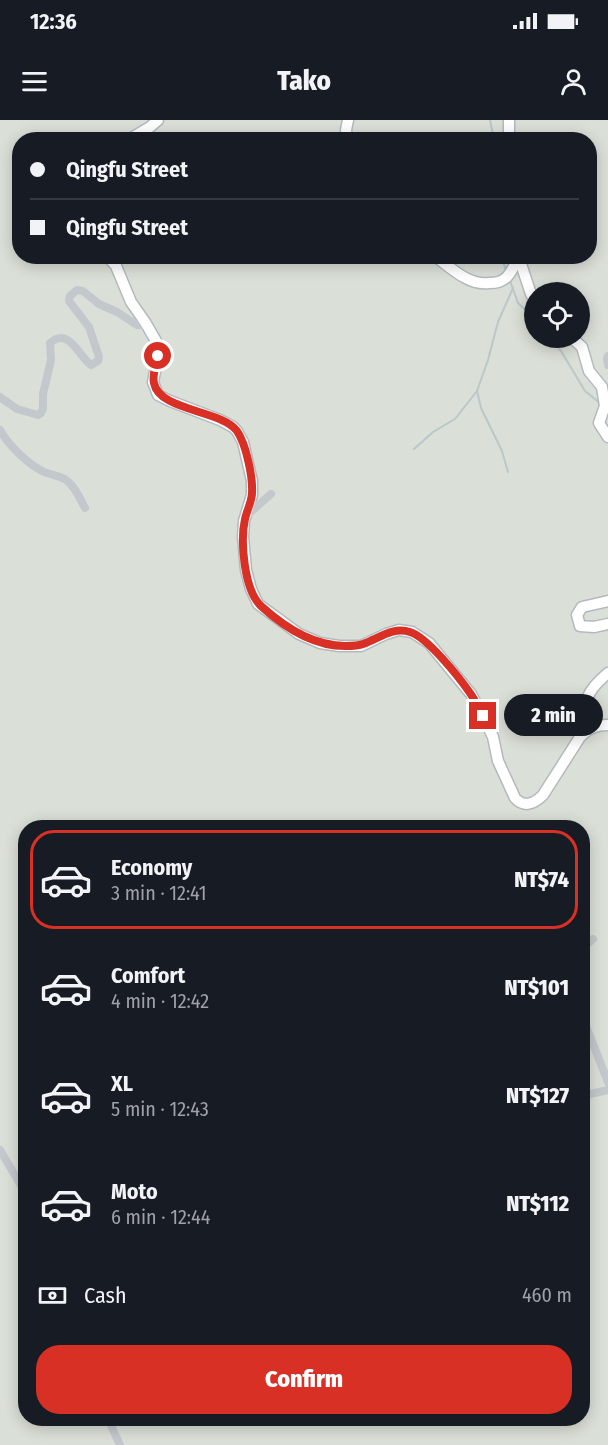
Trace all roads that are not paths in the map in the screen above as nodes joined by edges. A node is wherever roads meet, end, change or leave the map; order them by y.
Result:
1 (158, 120) edge
2 (142, 132) edge
3 (114, 264) edge
4 (446, 264) edge
5 (515, 264) edge
6 (521, 264) edge
7 (527, 282) edge
8 (145, 322) junction
9 (582, 348) edge
10 (608, 356) edge
11 (608, 365) edge
12 (604, 389) edge
13 (0, 397) edge
14 (0, 430) edge
15 (608, 437) edge
16 (271, 494) dead end
17 (85, 508) dead end
18 (246, 516) junction
19 (608, 601) edge
20 (608, 624) edge
21 (608, 673) edge
22 (608, 725) edge
23 (588, 729) junction
24 (593, 939) dead end
25 (590, 942) edge
26 (590, 1036) edge
27 (608, 1082) edge
28 (608, 1090) edge
29 (590, 1094) edge
30 (0, 1150) edge
31 (18, 1180) edge
32 (111, 1426) edge
33 (120, 1445) edge

1 - 2 street
3 - 8 street
4 - 5 street
6 - 7 street
8 - 13 street
8 - 18 street
9 - 12 street
10 - 11 street
12 - 15 street
14 - 17 street
16 - 18 street
18 - 23 street
19 - 20 street
21 - 23 street
22 - 23 street
24 - 25 street
26 - 27 street
28 - 29 street
30 - 31 street
32 - 33 street

